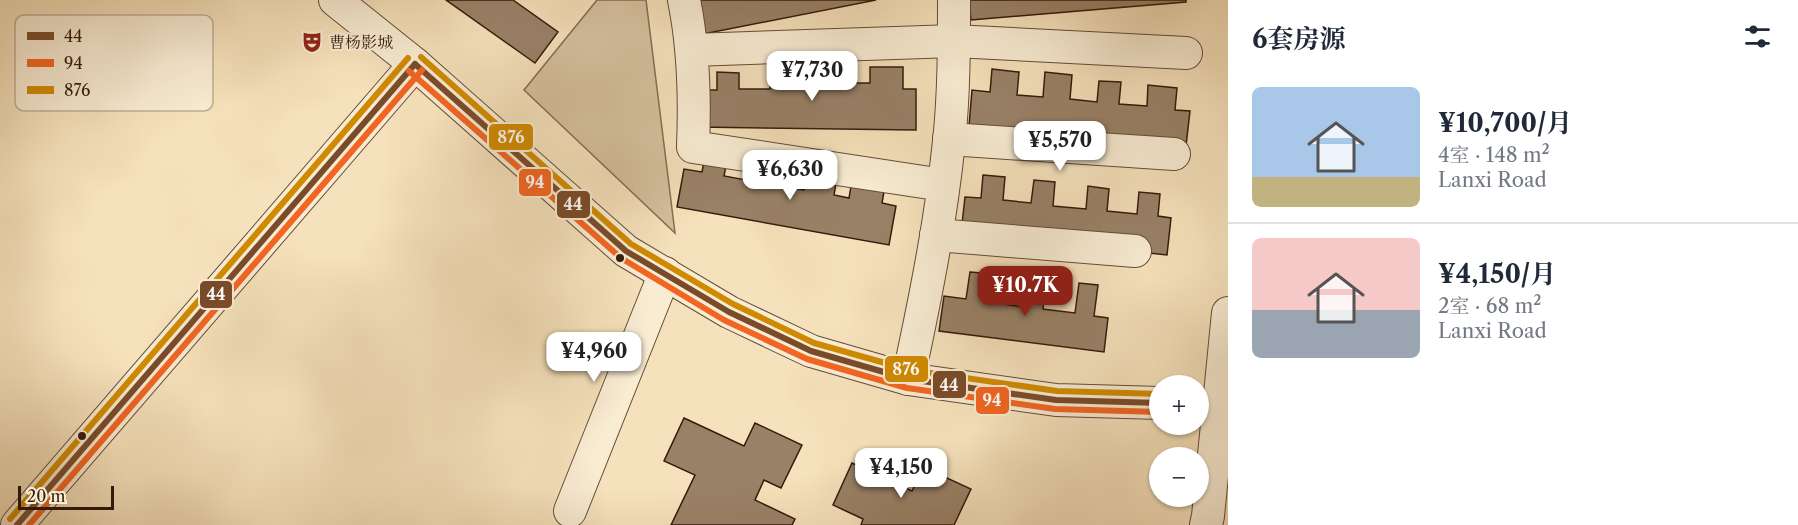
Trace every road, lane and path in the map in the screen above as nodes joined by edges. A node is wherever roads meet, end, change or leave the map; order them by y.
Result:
1 (335, 0) edge
2 (684, 0) edge
3 (954, 0) edge
4 (954, 41) junction
5 (692, 50) junction
6 (1186, 53) dead end
7 (415, 64) junction
8 (950, 140) junction
9 (1174, 154) dead end
10 (944, 185) junction
11 (936, 236) junction
12 (1135, 252) dead end
13 (665, 273) junction
14 (1228, 313) edge
15 (908, 379) junction
16 (1149, 403) edge
17 (1215, 405) edge
18 (570, 511) dead end
19 (17, 525) edge
20 (1206, 525) edge

1 - 7 street
2 - 5 street
3 - 4 street
4 - 5 street
4 - 6 street
4 - 8 street
5 - 10 street
7 - 13 street
7 - 19 street
8 - 9 street
8 - 10 street
10 - 11 street
11 - 12 street
11 - 15 street
13 - 15 street
13 - 18 street
14 - 17 street
15 - 16 street
17 - 20 street

